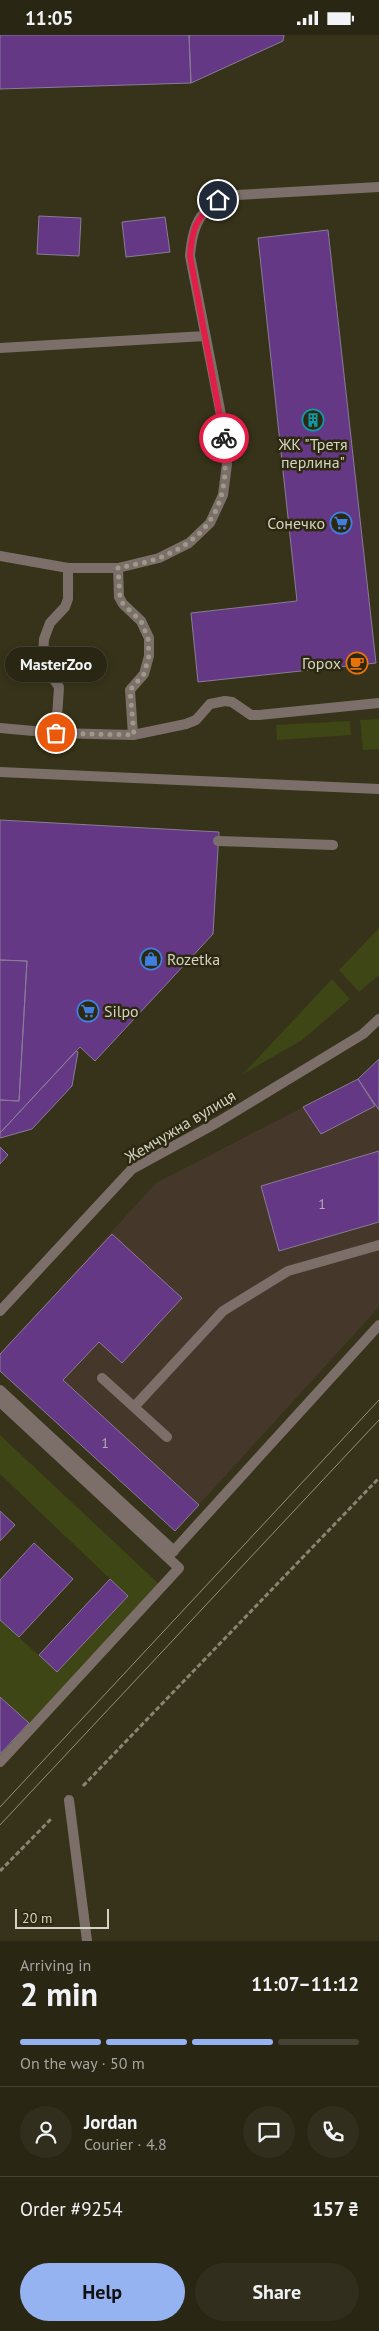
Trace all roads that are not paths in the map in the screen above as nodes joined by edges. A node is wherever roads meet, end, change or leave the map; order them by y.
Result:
1 (379, 187) edge
2 (205, 336) junction
3 (0, 348) edge
4 (0, 556) edge
5 (68, 568) junction
6 (118, 568) junction
7 (379, 703) edge
8 (0, 728) edge
9 (56, 733) junction
10 (134, 735) junction
11 (0, 772) edge
12 (379, 789) edge
13 (218, 841) dead end
14 (333, 845) dead end
15 (379, 1019) edge
16 (379, 1245) edge
17 (0, 1311) edge
18 (379, 1325) edge
19 (102, 1378) dead end
20 (0, 1390) edge
21 (0, 1402) edge
22 (134, 1407) junction
23 (167, 1437) dead end
24 (171, 1554) junction
25 (0, 1762) edge
26 (69, 1800) road end
27 (87, 1941) edge

1 - 2 street
2 - 3 street
2 - 6 street
4 - 5 street
5 - 6 street
5 - 9 street
6 - 10 street
7 - 10 street
8 - 9 street
9 - 10 street
11 - 12 street
13 - 14 street
15 - 17 street, Жемчужна вулиця
16 - 22 street
18 - 24 street
19 - 22 street
20 - 24 street
21 - 24 street
22 - 23 street
24 - 25 street
26 - 27 street

